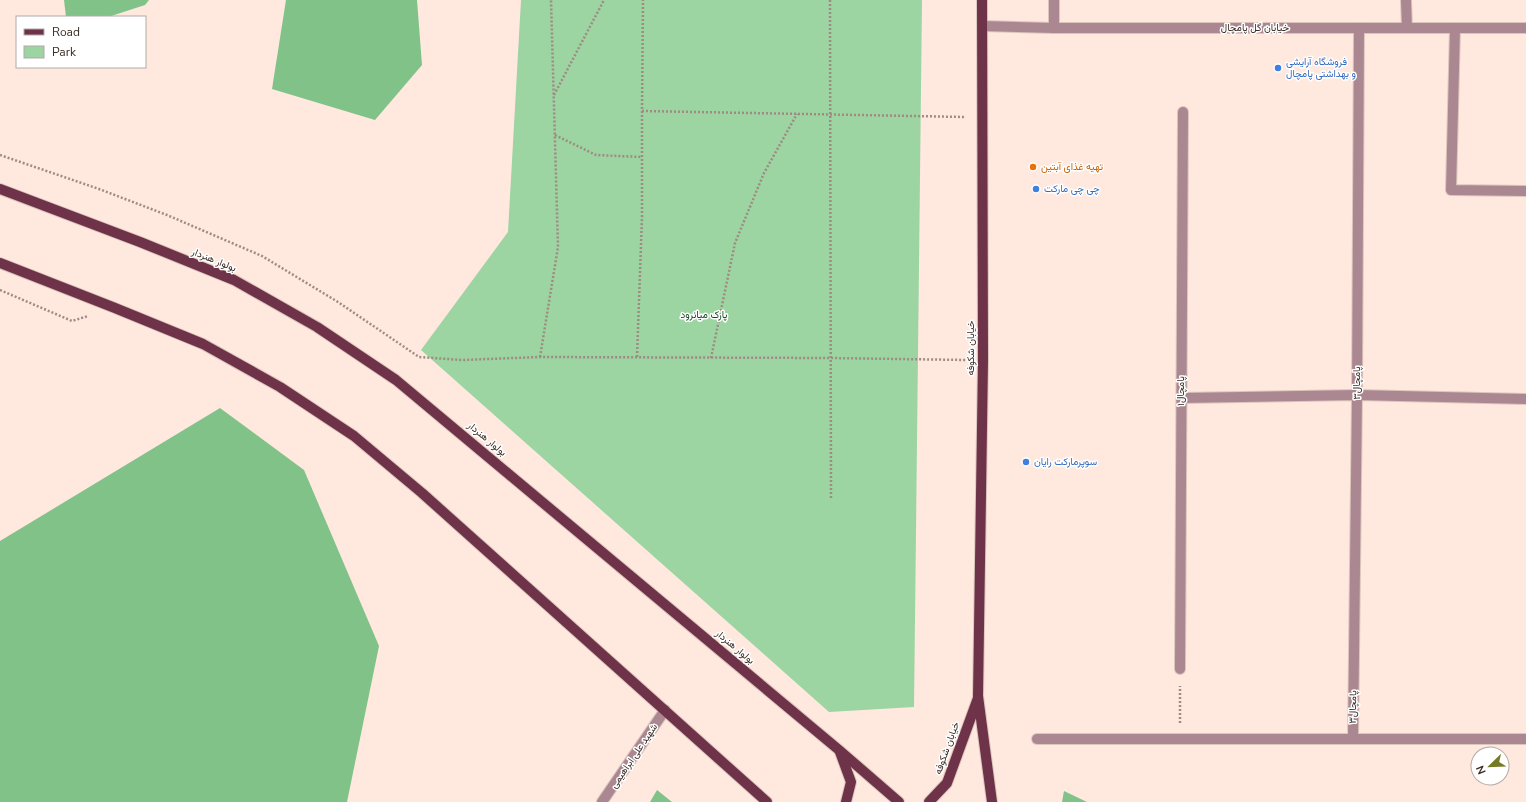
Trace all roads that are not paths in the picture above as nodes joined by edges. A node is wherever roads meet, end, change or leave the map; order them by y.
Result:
1 (982, 0) edge
2 (1054, 0) edge
3 (1406, 0) edge
4 (983, 26) junction
5 (1054, 28) junction
6 (1359, 28) junction
7 (1406, 28) junction
8 (1455, 28) junction
9 (1526, 28) edge
10 (1183, 112) dead end
11 (0, 189) edge
12 (1526, 192) edge
13 (0, 263) edge
14 (1357, 396) junction
15 (1181, 398) junction
16 (1526, 399) edge
17 (1180, 669) road end
18 (978, 696) junction
19 (665, 710) junction
20 (1037, 739) dead end
21 (1353, 739) junction
22 (1526, 739) edge
23 (839, 750) junction
24 (602, 802) edge
25 (767, 802) edge
26 (846, 802) edge
27 (899, 802) edge
28 (929, 802) edge
29 (992, 802) edge

1 - 4 main road, خیابان شکوفه
2 - 5 street
3 - 7 street
4 - 5 street, خیابان گل پامچال
4 - 18 main road, خیابان شکوفه
5 - 6 street, خیابان گل پامچال
6 - 7 street, خیابان گل پامچال
6 - 14 street, پامچال۳
7 - 8 street, خیابان گل پامچال
8 - 9 street, خیابان گل پامچال
8 - 12 street
10 - 15 street, پامچال۱
11 - 23 main road, بولوار هنردار
13 - 19 main road
14 - 15 street
14 - 16 street
14 - 21 street, پامچال۳
15 - 17 street, پامچال۱
18 - 28 main road, خیابان شکوفه
18 - 29 main road, خیابان شکوفه
19 - 24 street, شهید علی ابراهیمی
19 - 25 main road
20 - 21 street
21 - 22 street
23 - 26 main road
23 - 27 main road, بولوار هنردار

